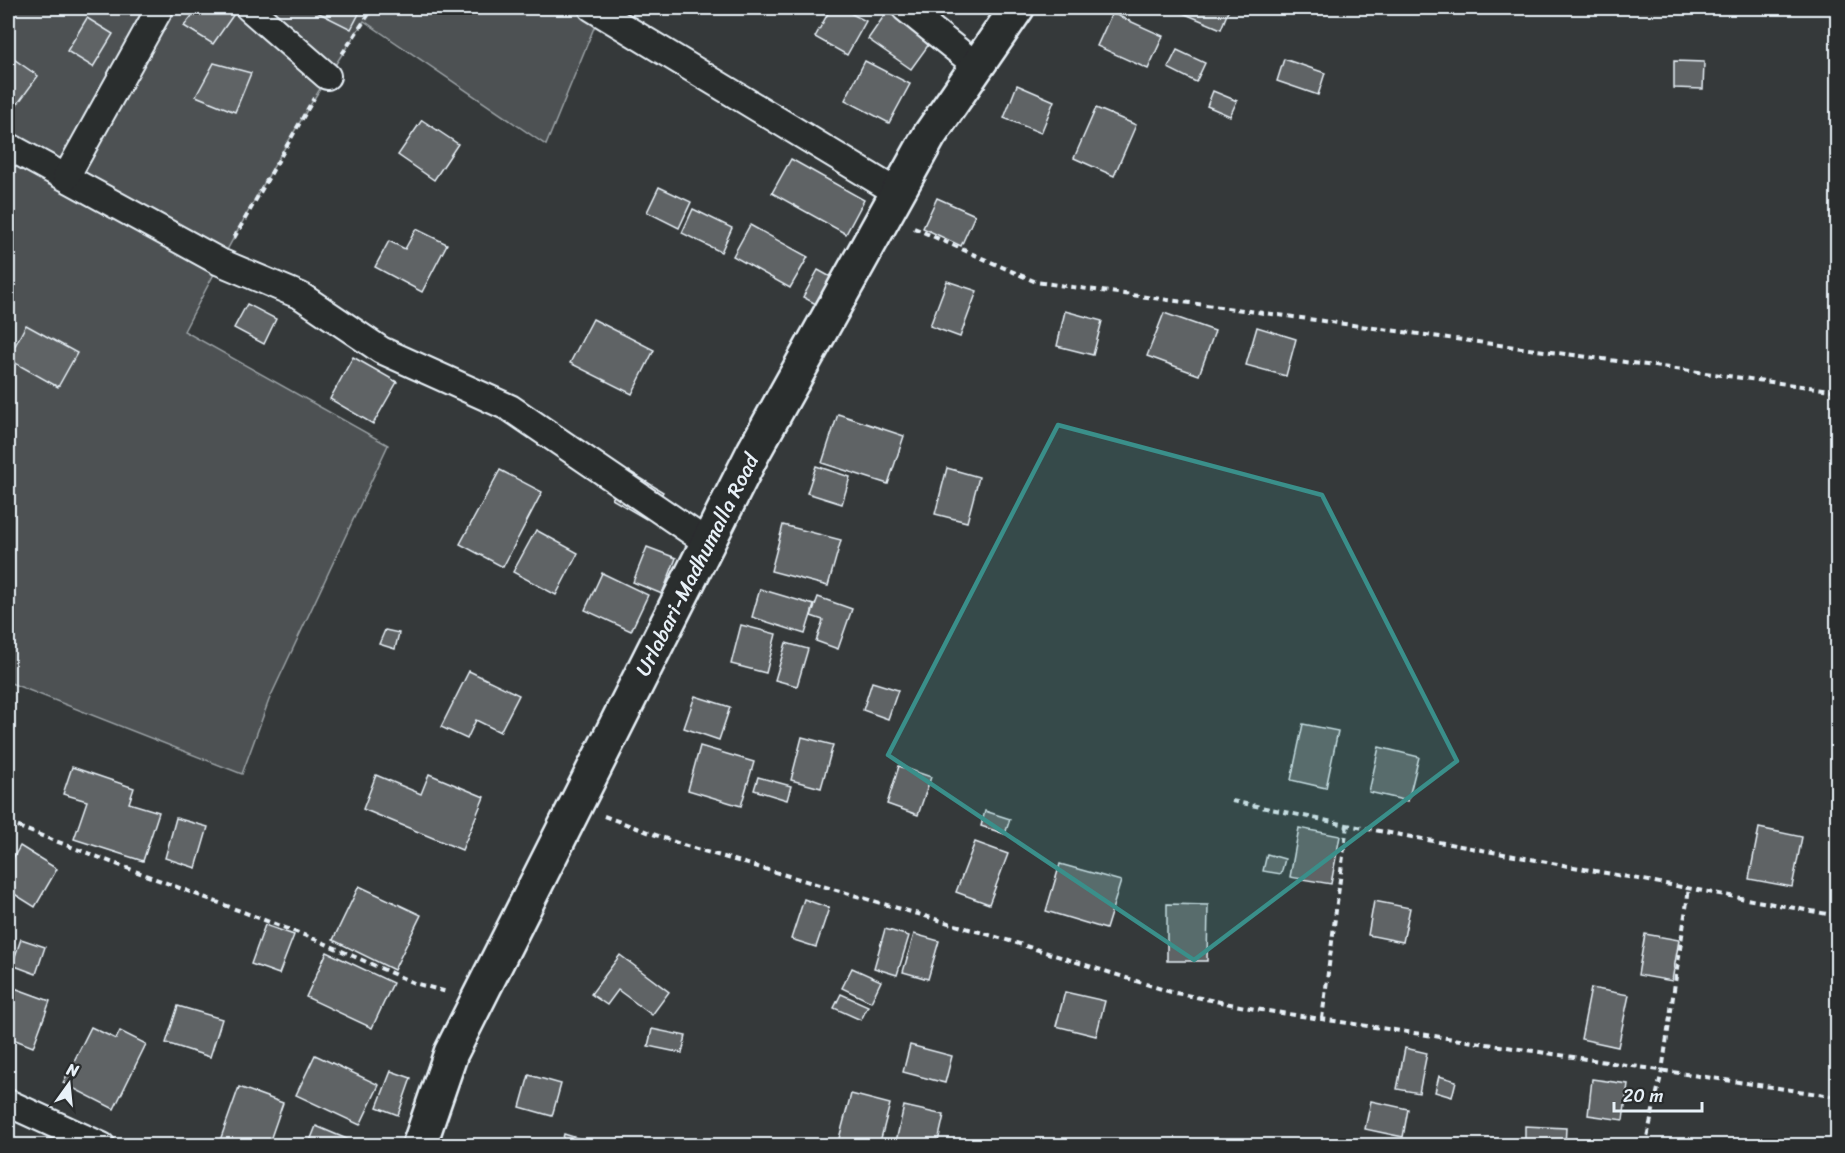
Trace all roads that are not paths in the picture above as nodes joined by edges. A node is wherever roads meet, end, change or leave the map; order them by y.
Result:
1 (160, 8) edge
2 (249, 8) edge
3 (592, 8) edge
4 (905, 8) edge
5 (1017, 8) edge
6 (977, 66) junction
7 (327, 76) road end
8 (8, 146) edge
9 (66, 177) junction
10 (892, 204) junction
11 (708, 543) junction
12 (8, 1103) edge
13 (102, 1146) edge
14 (419, 1146) edge

1 - 9 street
2 - 7 street
3 - 10 street
4 - 6 street
5 - 6 main road, Urlabari-Madhumalla Road
6 - 10 main road, Urlabari-Madhumalla Road
8 - 9 street
9 - 11 street
10 - 11 main road, Urlabari-Madhumalla Road
11 - 14 main road, Urlabari-Madhumalla Road
12 - 13 street

